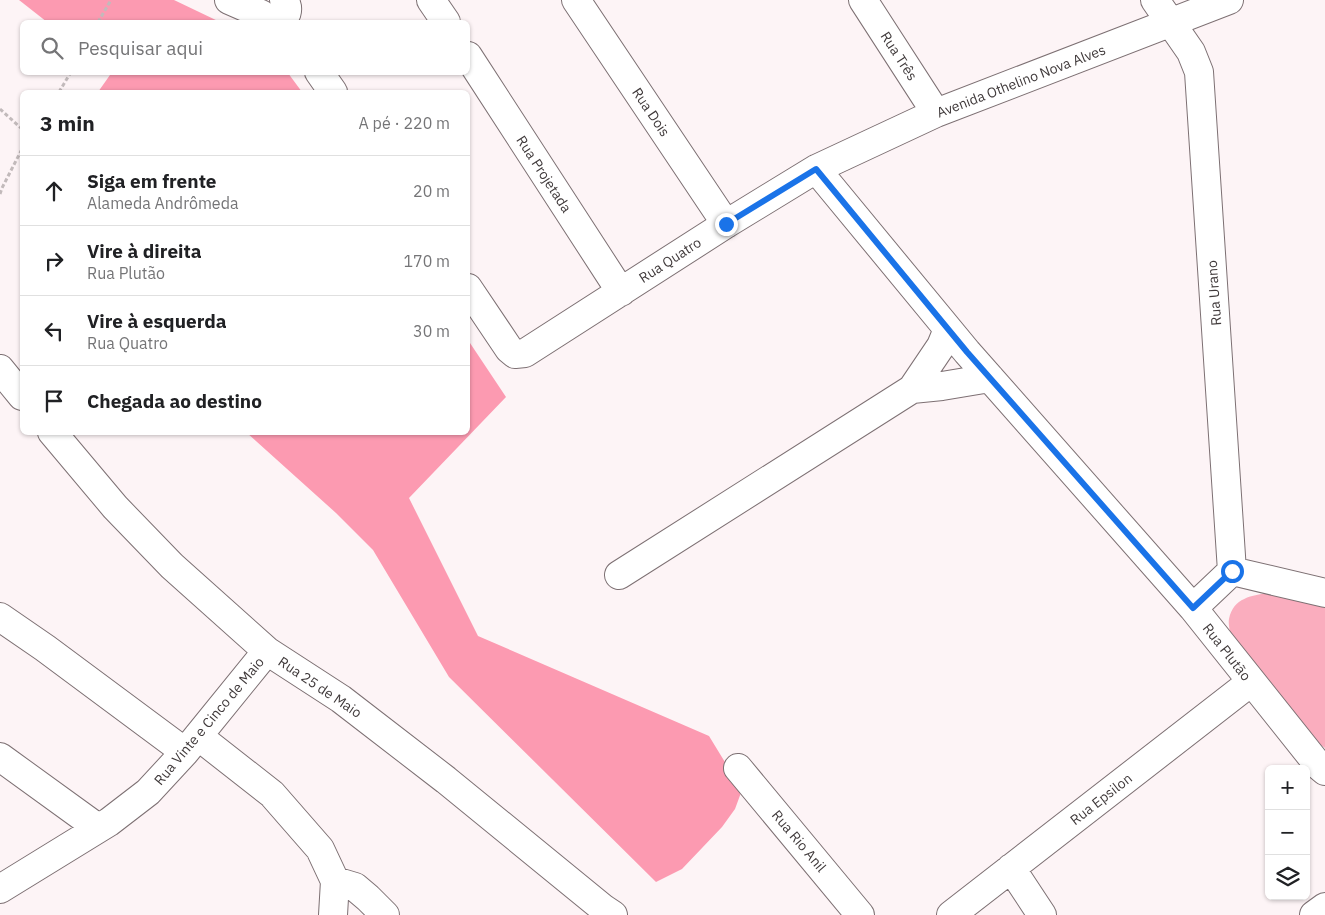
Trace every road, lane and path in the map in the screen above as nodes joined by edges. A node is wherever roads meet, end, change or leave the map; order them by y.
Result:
1 (111, 0) edge
2 (229, 0) edge
3 (431, 0) edge
4 (576, 0) edge
5 (863, 0) edge
6 (1155, 0) edge
7 (1229, 0) edge
8 (275, 11) edge
9 (99, 20) edge
10 (445, 20) edge
11 (1170, 23) junction
12 (470, 59) edge
13 (69, 75) edge
14 (321, 75) edge
15 (60, 90) edge
16 (332, 90) edge
17 (0, 109) edge
18 (936, 113) junction
19 (20, 126) edge
20 (20, 152) edge
21 (816, 169) junction
22 (0, 194) edge
23 (726, 224) junction
24 (470, 291) edge
25 (621, 292) junction
26 (948, 329) junction
27 (0, 369) edge
28 (990, 378) junction
29 (912, 389) junction
30 (20, 394) edge
31 (54, 435) edge
32 (1232, 571) junction
33 (619, 575) dead end
34 (1325, 593) edge
35 (1193, 608) junction
36 (0, 617) edge
37 (267, 651) junction
38 (1251, 682) junction
39 (191, 744) junction
40 (0, 757) edge
41 (738, 768) dead end
42 (1325, 771) edge
43 (98, 828) junction
44 (1011, 868) junction
45 (335, 881) junction
46 (0, 889) edge
47 (1325, 907) edge
48 (333, 915) edge
49 (385, 915) edge
50 (614, 915) edge
51 (860, 915) edge
52 (951, 915) edge
53 (1042, 915) edge
54 (1314, 915) edge

1 - 9 path
2 - 8 street
3 - 10 street
4 - 23 street, Rua Dois
5 - 18 street, Rua Três
6 - 11 street, Rua Urano
7 - 11 street, Avenida Othelino Nova Alves
11 - 18 street, Avenida Othelino Nova Alves
11 - 32 street, Rua Urano
12 - 25 street, Rua Projetada
13 - 15 path
14 - 16 street
17 - 19 path
18 - 21 street, Avenida Othelino Nova Alves
20 - 22 path
21 - 23 street, Rua Quatro
21 - 26 street, Rua Plutão
23 - 25 street, Rua Quatro
24 - 25 street, Rua Quatro
26 - 28 street, Rua Plutão
26 - 29 street
27 - 30 street
28 - 29 street
28 - 35 street, Rua Plutão
29 - 33 street
31 - 37 street, Rua 25 de Maio
32 - 34 street
32 - 35 street
35 - 38 street, Rua Plutão
36 - 39 street
37 - 39 street, Rua Vinte e Cinco de Maio
37 - 50 street, Rua 25 de Maio
38 - 42 street, Rua Plutão
38 - 44 street, Rua Epsilon
39 - 43 street, Rua Vinte e Cinco de Maio
39 - 45 street
40 - 43 street
41 - 51 street, Rua Rio Anil
43 - 46 street, Rua Vinte e Cinco de Maio
44 - 52 street, Rua Epsilon
44 - 53 street
45 - 48 street
45 - 49 street
47 - 54 street

